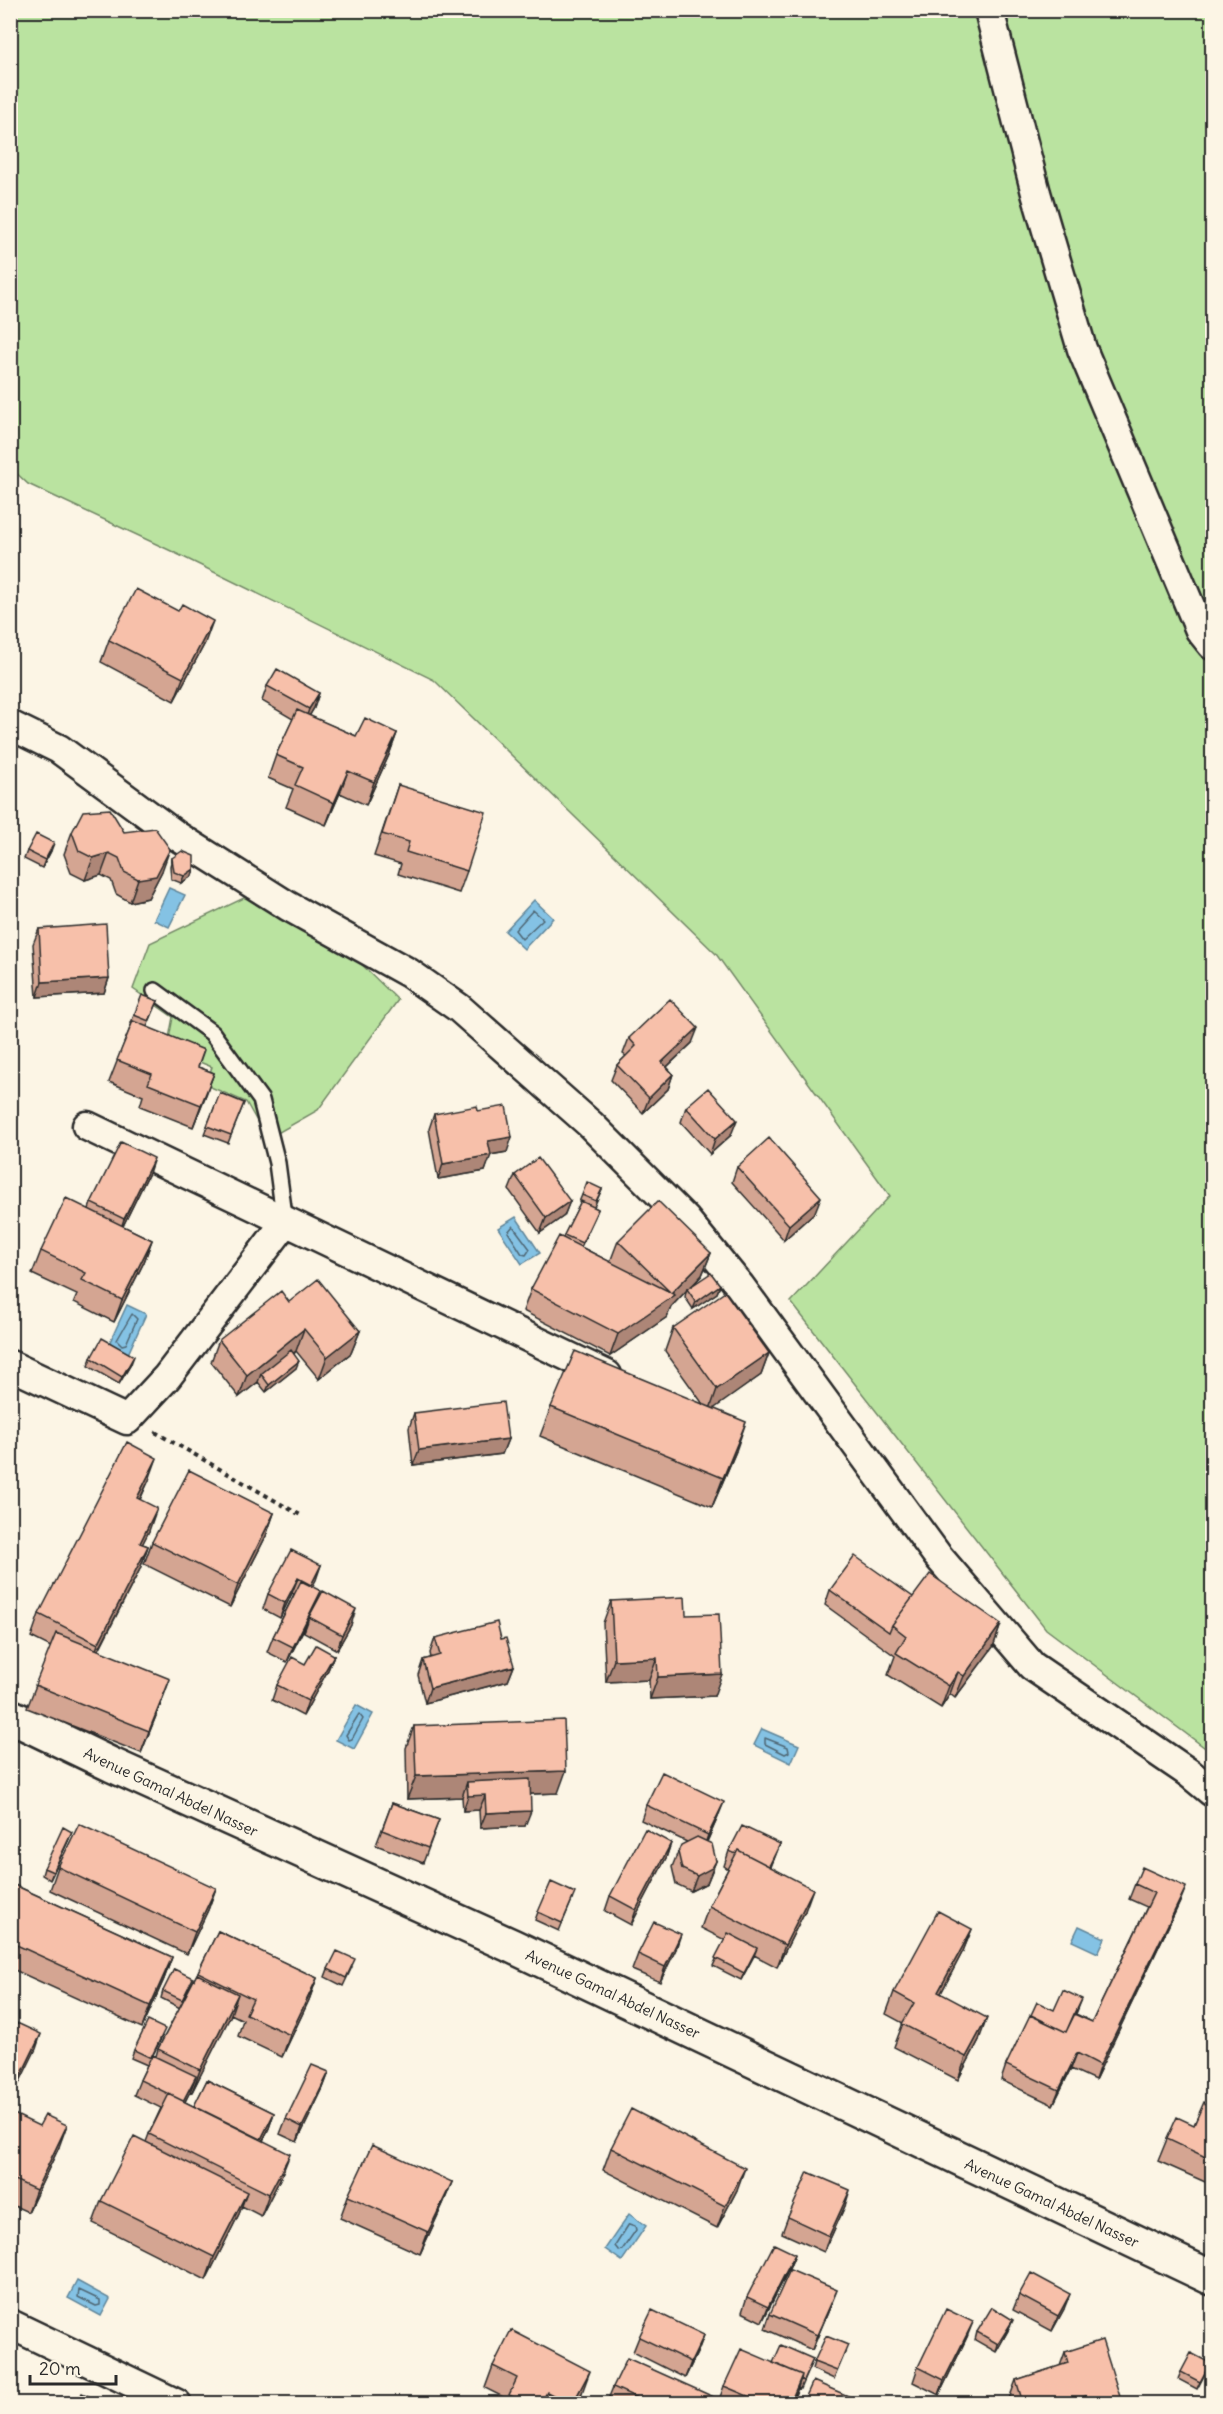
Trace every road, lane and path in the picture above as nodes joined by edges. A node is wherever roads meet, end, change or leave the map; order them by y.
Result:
1 (989, 10) edge
2 (1212, 645) edge
3 (10, 725) edge
4 (155, 992) dead end
5 (87, 1126) dead end
6 (285, 1223) junction
7 (10, 1365) edge
8 (625, 1388) edge
9 (127, 1420) junction
10 (302, 1516) dead end
11 (10, 1716) edge
12 (1212, 1792) edge
13 (1212, 2278) edge
14 (10, 2324) edge
15 (177, 2403) edge

1 - 2 street
3 - 12 street
4 - 6 lane
5 - 6 street
6 - 8 street
6 - 9 street
7 - 9 street
9 - 10 path
11 - 13 street, Avenue Gamal Abdel Nasser
14 - 15 street

